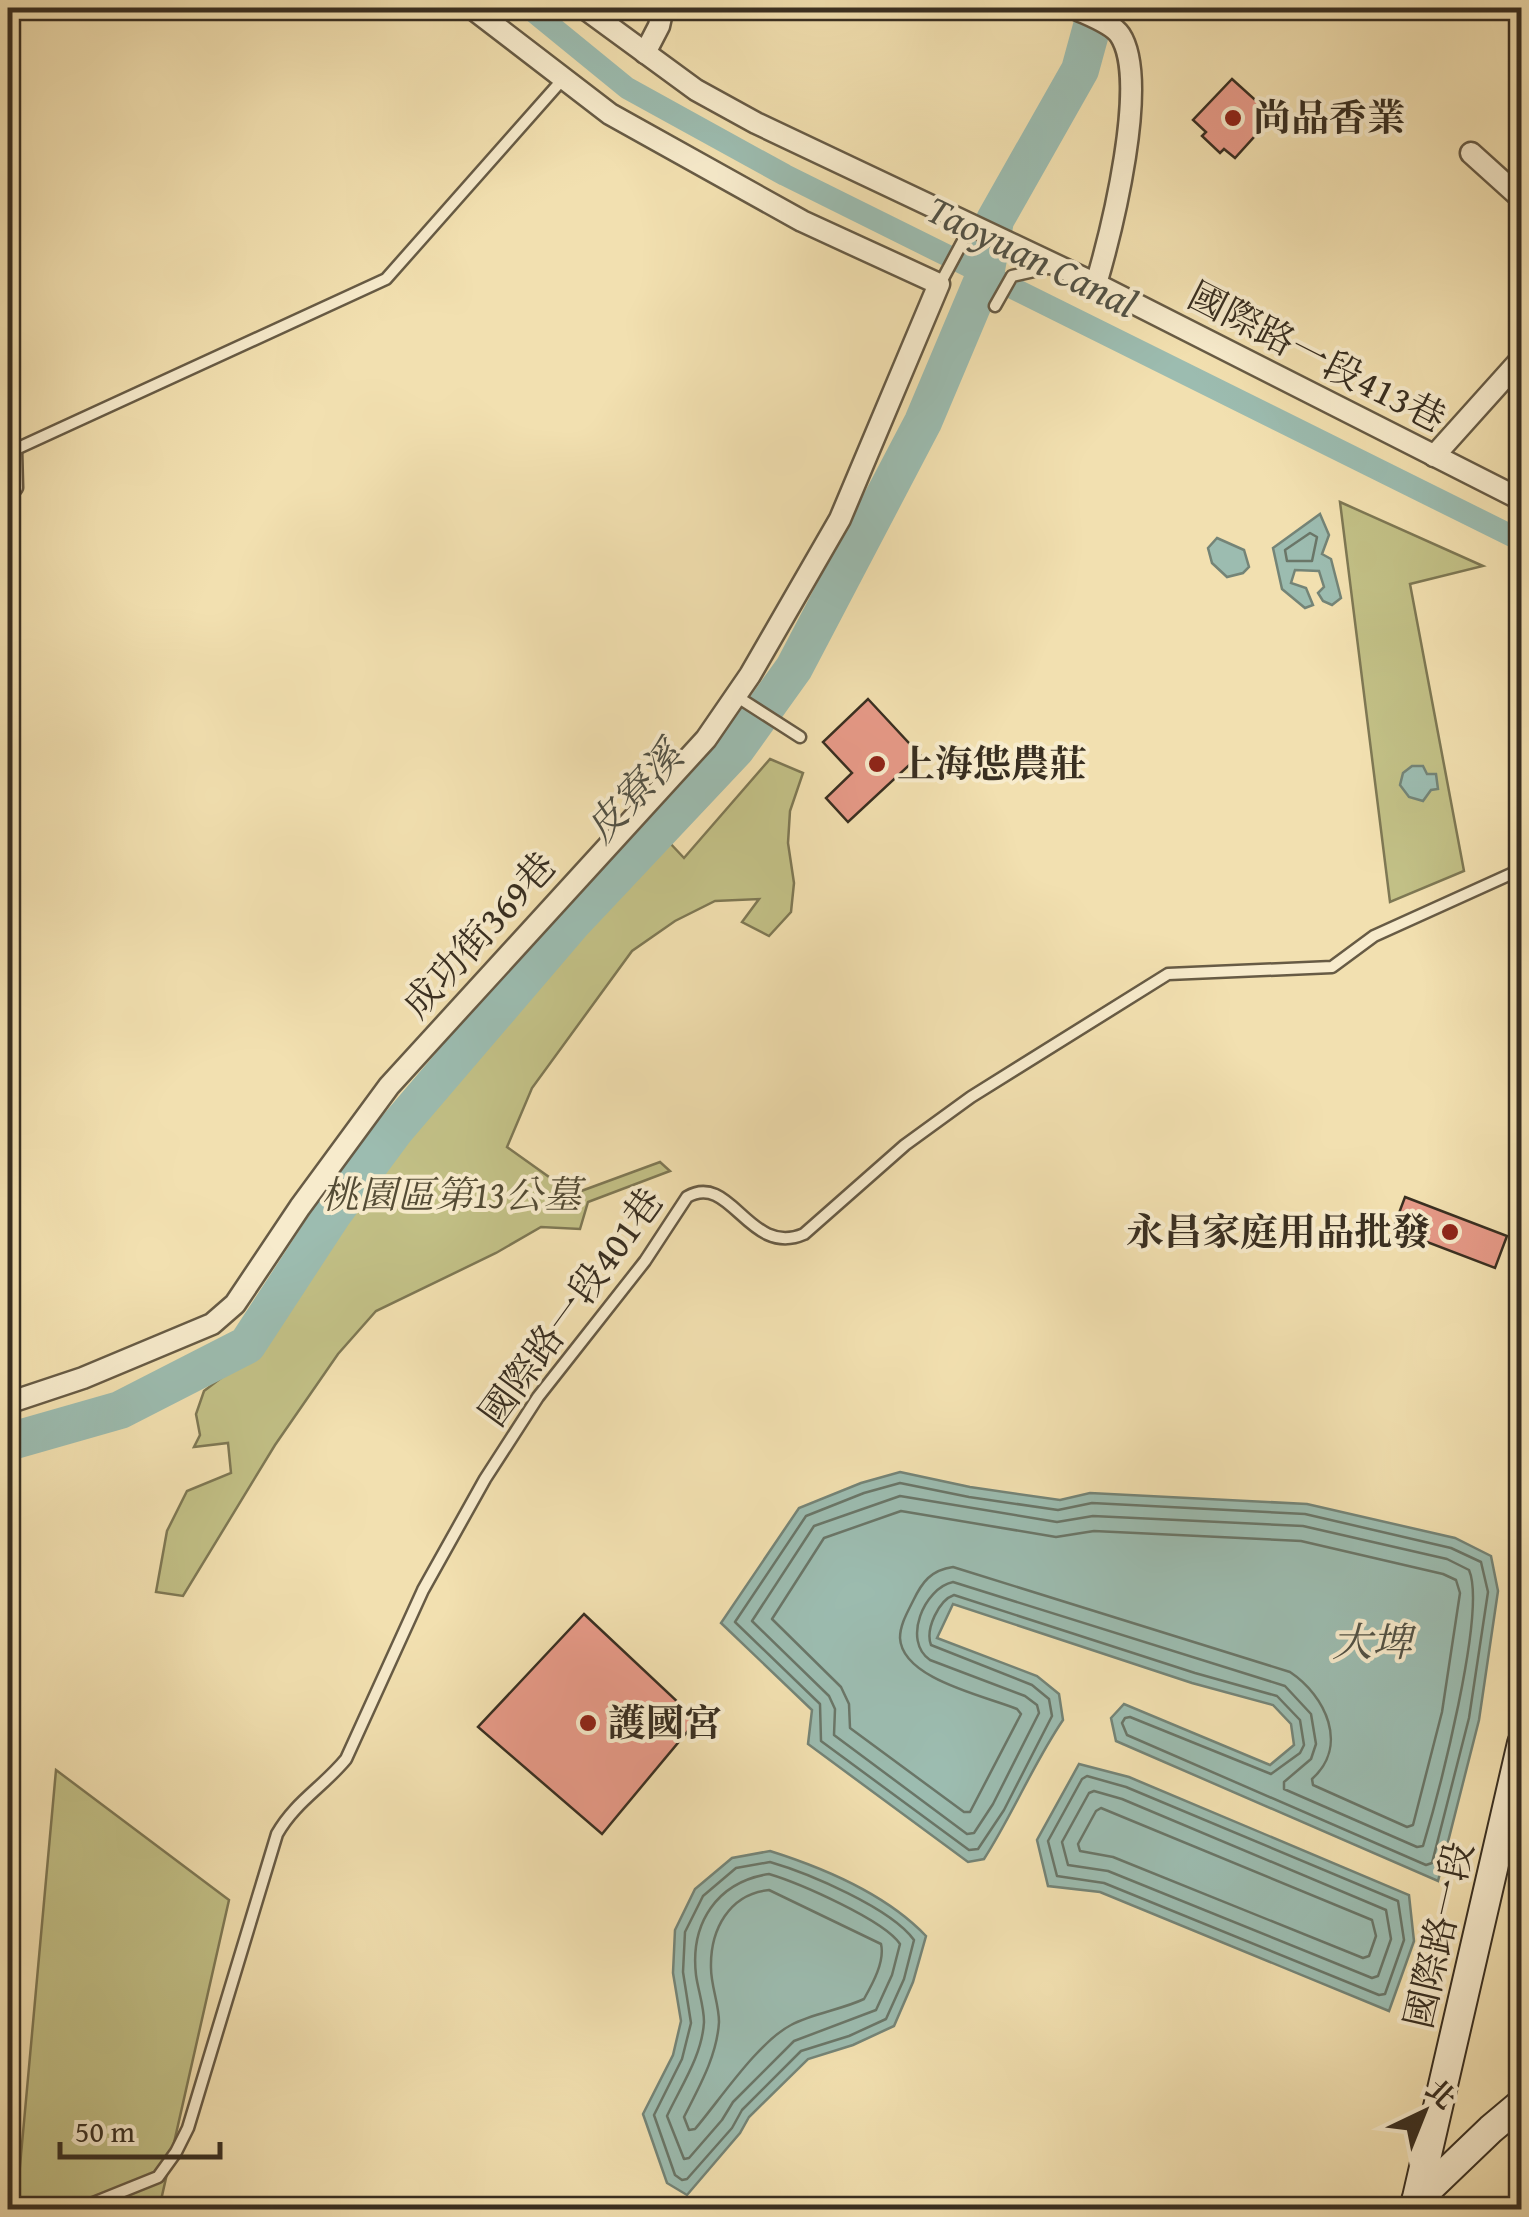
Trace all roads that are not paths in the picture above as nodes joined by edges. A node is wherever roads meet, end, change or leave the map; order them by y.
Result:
1 (472, 8) edge
2 (584, 8) edge
3 (663, 8) edge
4 (1074, 8) edge
5 (645, 53) junction
6 (563, 79) junction
7 (1470, 153) dead end
8 (1522, 199) edge
9 (972, 224) junction
10 (1058, 266) junction
11 (939, 284) junction
12 (1096, 284) junction
13 (995, 306) dead end
14 (1522, 358) edge
15 (8, 435) edge
16 (16, 450) junction
17 (1434, 456) junction
18 (8, 500) edge
19 (1522, 500) edge
20 (737, 696) junction
21 (800, 737) dead end
22 (1522, 868) edge
23 (8, 1403) edge
24 (1522, 1743) edge
25 (1522, 2104) edge
26 (1412, 2206) edge
27 (76, 2210) edge

1 - 6 street
2 - 5 street
3 - 5 street
4 - 12 street
5 - 9 street
6 - 11 street
6 - 16 lane
7 - 8 street
9 - 10 street, 國際路一段413巷
9 - 11 lane
10 - 12 street, 國際路一段413巷
10 - 13 lane
11 - 20 street, 成功街369巷
12 - 17 street, 國際路一段413巷
14 - 17 street
15 - 16 lane
16 - 18 lane
17 - 19 street, 國際路一段413巷
20 - 21 lane
20 - 23 street, 成功街369巷
22 - 27 lane, 國際路一段401巷
24 - 26 street, 國際路一段
25 - 26 street

